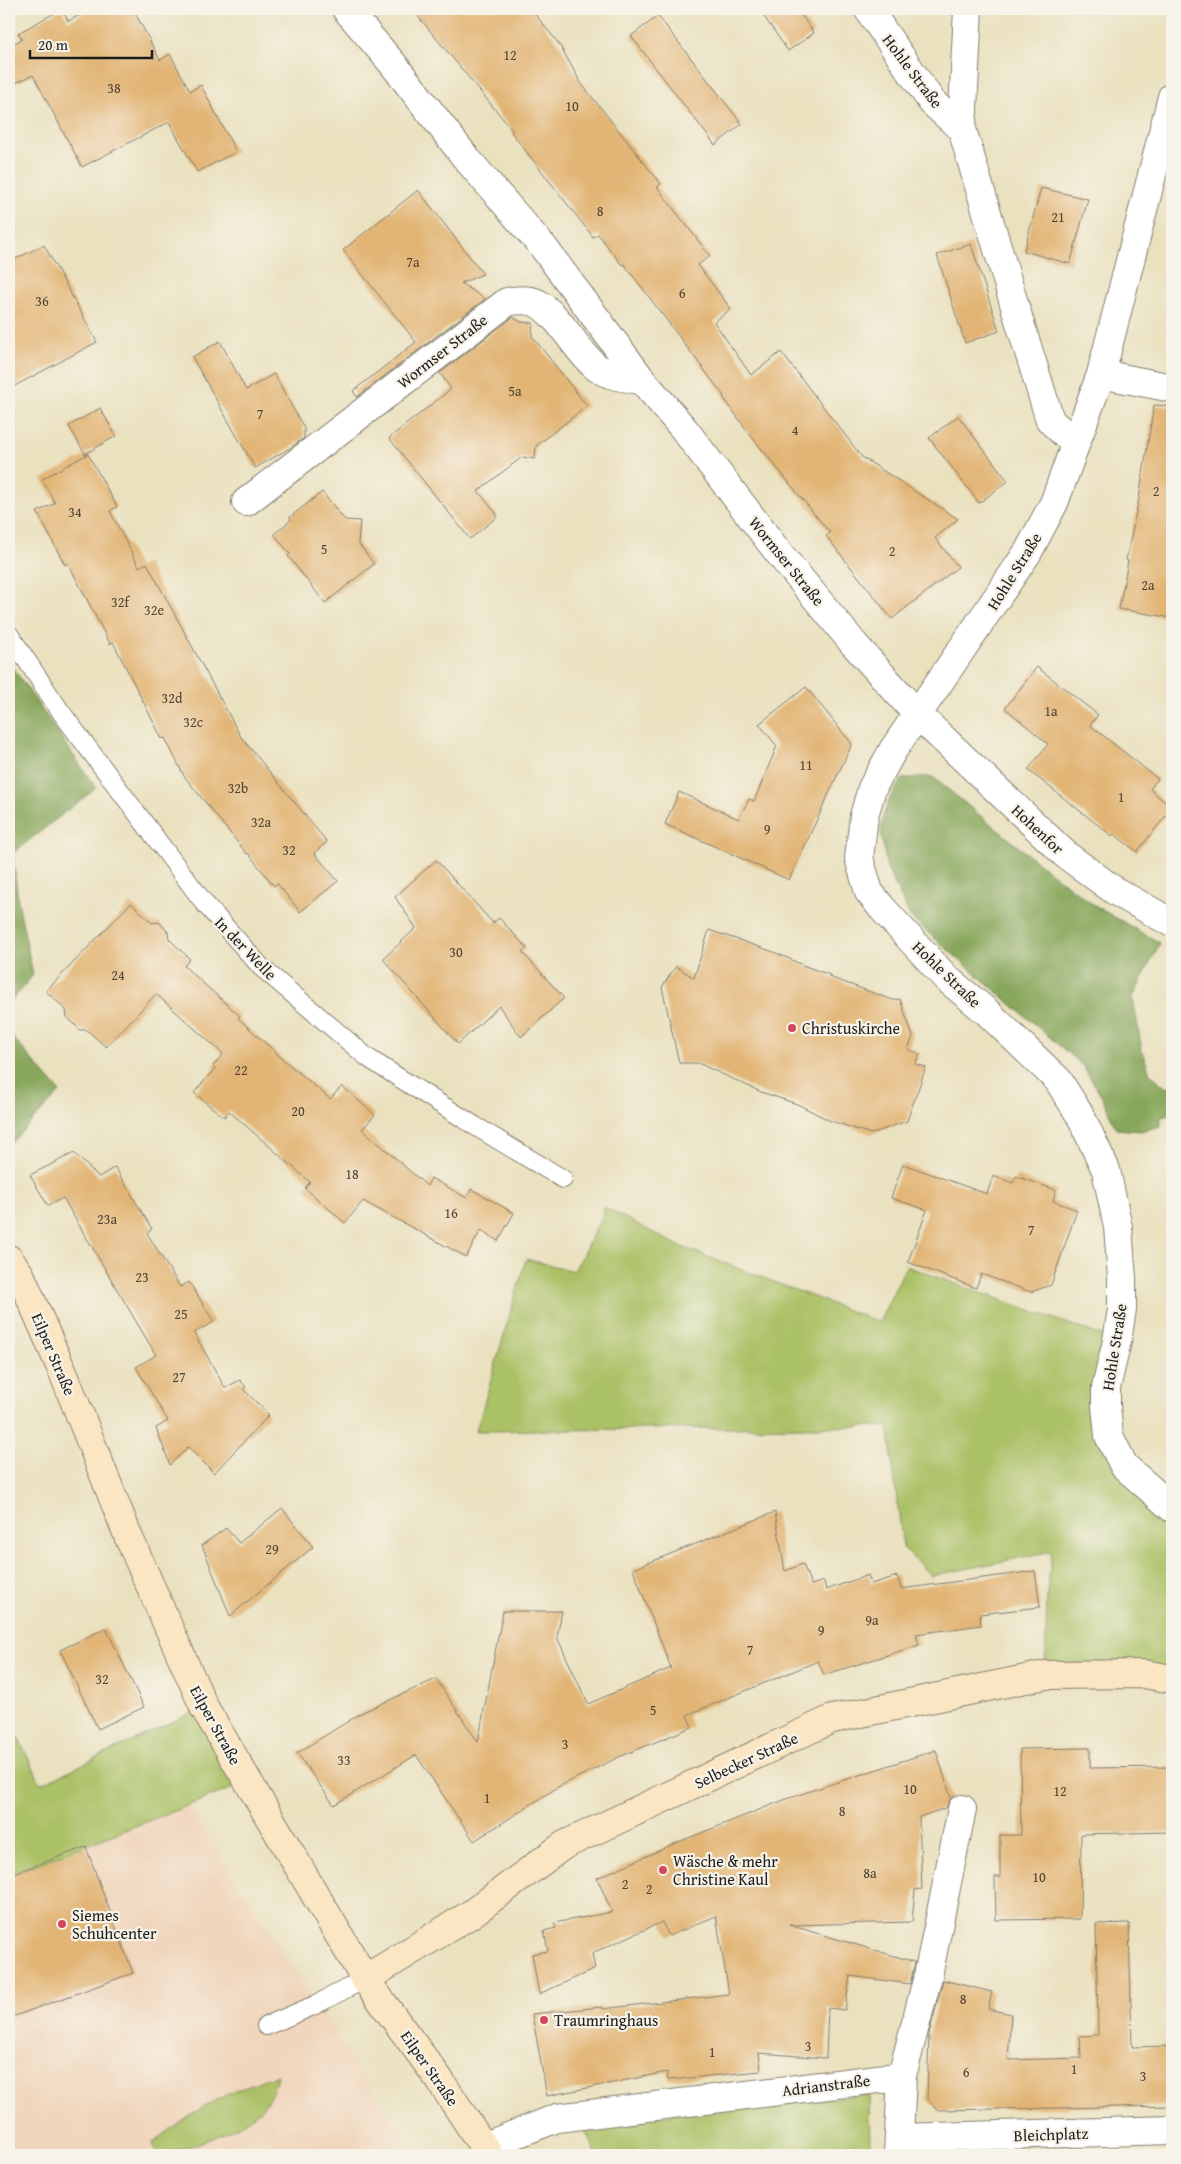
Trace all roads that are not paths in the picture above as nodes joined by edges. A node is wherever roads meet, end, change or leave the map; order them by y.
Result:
1 (346, 9) edge
2 (868, 9) edge
3 (968, 9) edge
4 (1172, 97) edge
5 (962, 129) junction
6 (1101, 374) junction
7 (642, 380) junction
8 (1172, 388) edge
9 (1075, 444) junction
10 (246, 502) dead end
11 (9, 634) edge
12 (918, 715) junction
13 (1172, 923) edge
14 (563, 1178) dead end
15 (9, 1260) edge
16 (1172, 1508) edge
17 (1172, 1679) edge
18 (962, 1809) dead end
19 (365, 1979) junction
20 (266, 2026) dead end
21 (902, 2076) junction
22 (1172, 2130) edge
23 (899, 2147) edge
24 (486, 2151) edge

1 - 7 street, Wormser Straße
2 - 5 street, Hohle Straße
3 - 5 street, Hohle Straße
4 - 6 street, Hohle Straße
5 - 9 street, Hohle Straße
6 - 8 street
6 - 9 street, Hohle Straße
7 - 10 street, Wormser Straße
7 - 12 street, Wormser Straße
9 - 12 street, Hohle Straße
11 - 14 lane, In der Welle
12 - 13 street, Hohenfor
12 - 16 street, Hohle Straße
15 - 19 main road, Eilper Straße
17 - 19 main road, Selbecker Straße
18 - 21 street
19 - 20 lane
19 - 24 main road, Eilper Straße
21 - 23 street, Bleichplatz
21 - 24 street, Adrianstraße
22 - 23 street, Bleichplatz

